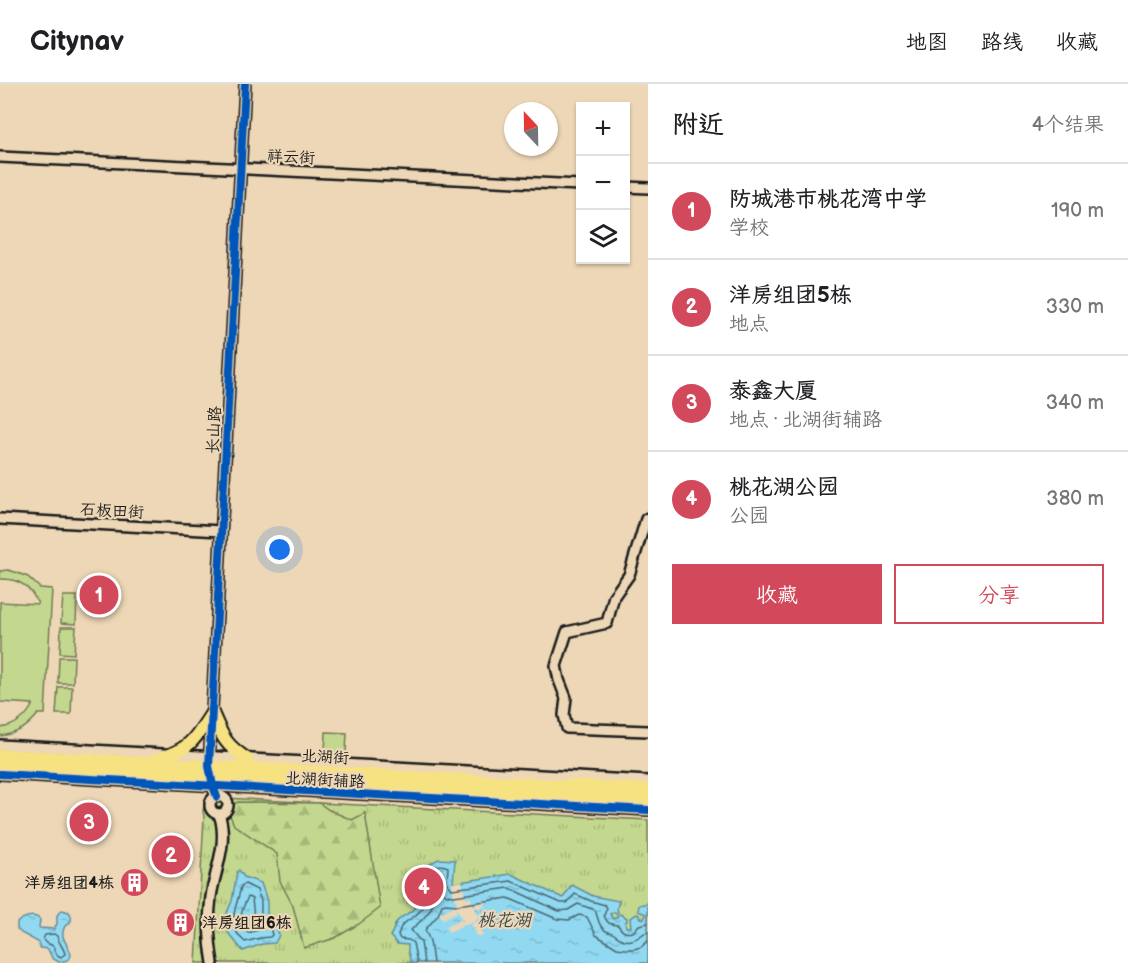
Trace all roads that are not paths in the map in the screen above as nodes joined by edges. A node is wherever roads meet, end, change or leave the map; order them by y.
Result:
1 (246, 84) edge
2 (0, 157) edge
3 (241, 168) junction
4 (576, 185) edge
5 (630, 187) edge
6 (648, 189) edge
7 (648, 518) edge
8 (0, 519) edge
9 (221, 531) junction
10 (212, 712) junction
11 (648, 731) edge
12 (0, 745) edge
13 (0, 754) edge
14 (172, 755) junction
15 (247, 759) junction
16 (146, 763) junction
17 (0, 765) edge
18 (361, 770) junction
19 (210, 771) junction
20 (0, 774) edge
21 (648, 781) edge
22 (611, 783) junction
23 (648, 790) edge
24 (648, 801) edge
25 (648, 810) edge
26 (213, 963) edge

1 - 3 street, 长山路
2 - 3 street, 祥云街
3 - 4 street, 祥云街
3 - 9 street, 长山路
5 - 6 street
7 - 11 street
8 - 9 street, 石板田街
9 - 10 street, 长山路
10 - 14 main road
10 - 15 main road
10 - 19 street, 长山路
12 - 14 street, 北湖街辅路
13 - 16 main road, 北湖街
14 - 16 main road
14 - 19 street, 北湖街辅路
15 - 18 street, 北湖街辅路
15 - 19 street, 北湖街辅路
16 - 19 main road, 北湖街
17 - 19 main road, 北湖街
18 - 19 main road, 北湖街
18 - 22 main road, 北湖街
19 - 20 street, 北湖街辅路
19 - 24 main road, 北湖街
19 - 25 street, 北湖街辅路
19 - 26 street
21 - 22 street
22 - 23 main road, 北湖街

